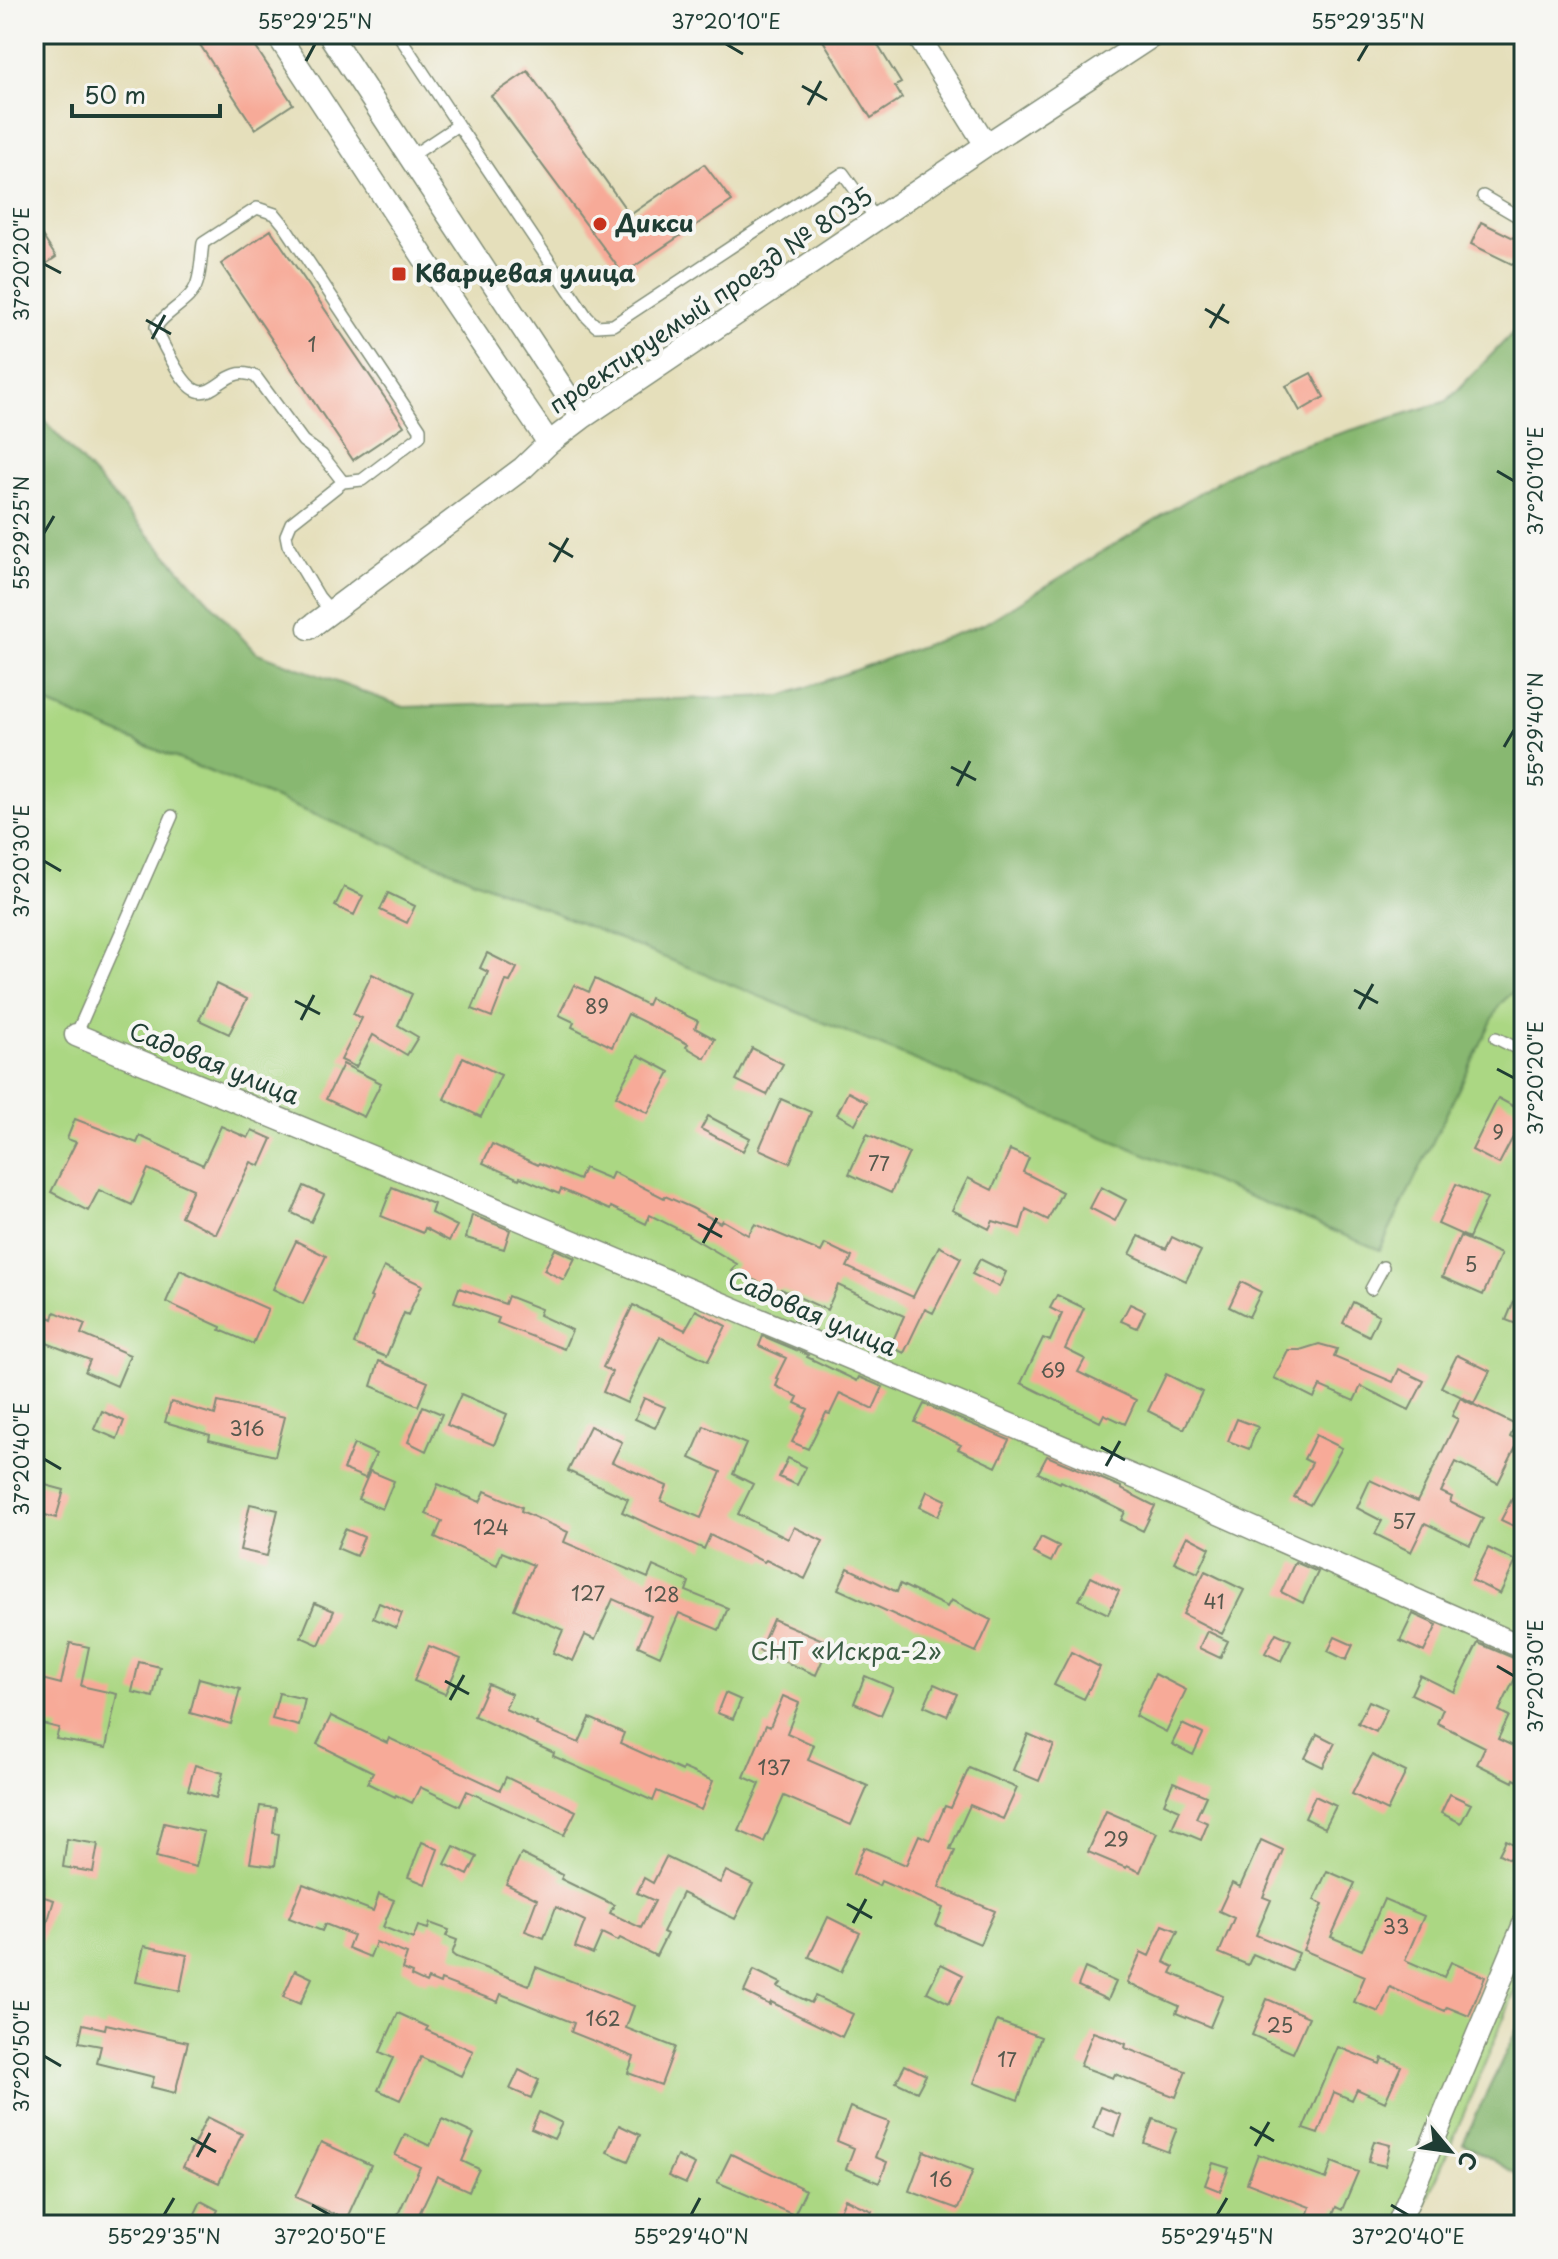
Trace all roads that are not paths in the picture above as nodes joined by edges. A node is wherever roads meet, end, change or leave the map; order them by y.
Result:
1 (277, 34) edge
2 (329, 34) edge
3 (398, 34) edge
4 (917, 34) edge
5 (1155, 34) edge
6 (458, 125) junction
7 (986, 145) junction
8 (410, 157) junction
9 (1483, 196) dead end
10 (876, 219) junction
11 (1524, 220) edge
12 (582, 418) junction
13 (549, 443) junction
14 (343, 482) junction
15 (331, 611) junction
16 (309, 628) dead end
17 (172, 816) dead end
18 (76, 1035) joint
19 (1496, 1038) dead end
20 (1524, 1052) edge
21 (1383, 1267) dead end
22 (1371, 1289) dead end
23 (1524, 1648) edge
24 (1524, 1924) edge
25 (1398, 2225) edge

1 - 13 street
2 - 8 street
3 - 6 lane
4 - 7 street
5 - 7 street, проектируемый проезд № 8035
6 - 8 lane
6 - 10 lane
7 - 10 street, проектируемый проезд № 8035
8 - 12 street
9 - 11 lane
10 - 12 street, проектируемый проезд № 8035
12 - 13 street, проектируемый проезд № 8035
13 - 15 street, проектируемый проезд № 8035
14 - 14 lane
14 - 15 lane
15 - 16 street, проектируемый проезд № 8035
17 - 18 lane
18 - 23 street, Садовая улица
19 - 20 lane
21 - 22 lane
24 - 25 street

